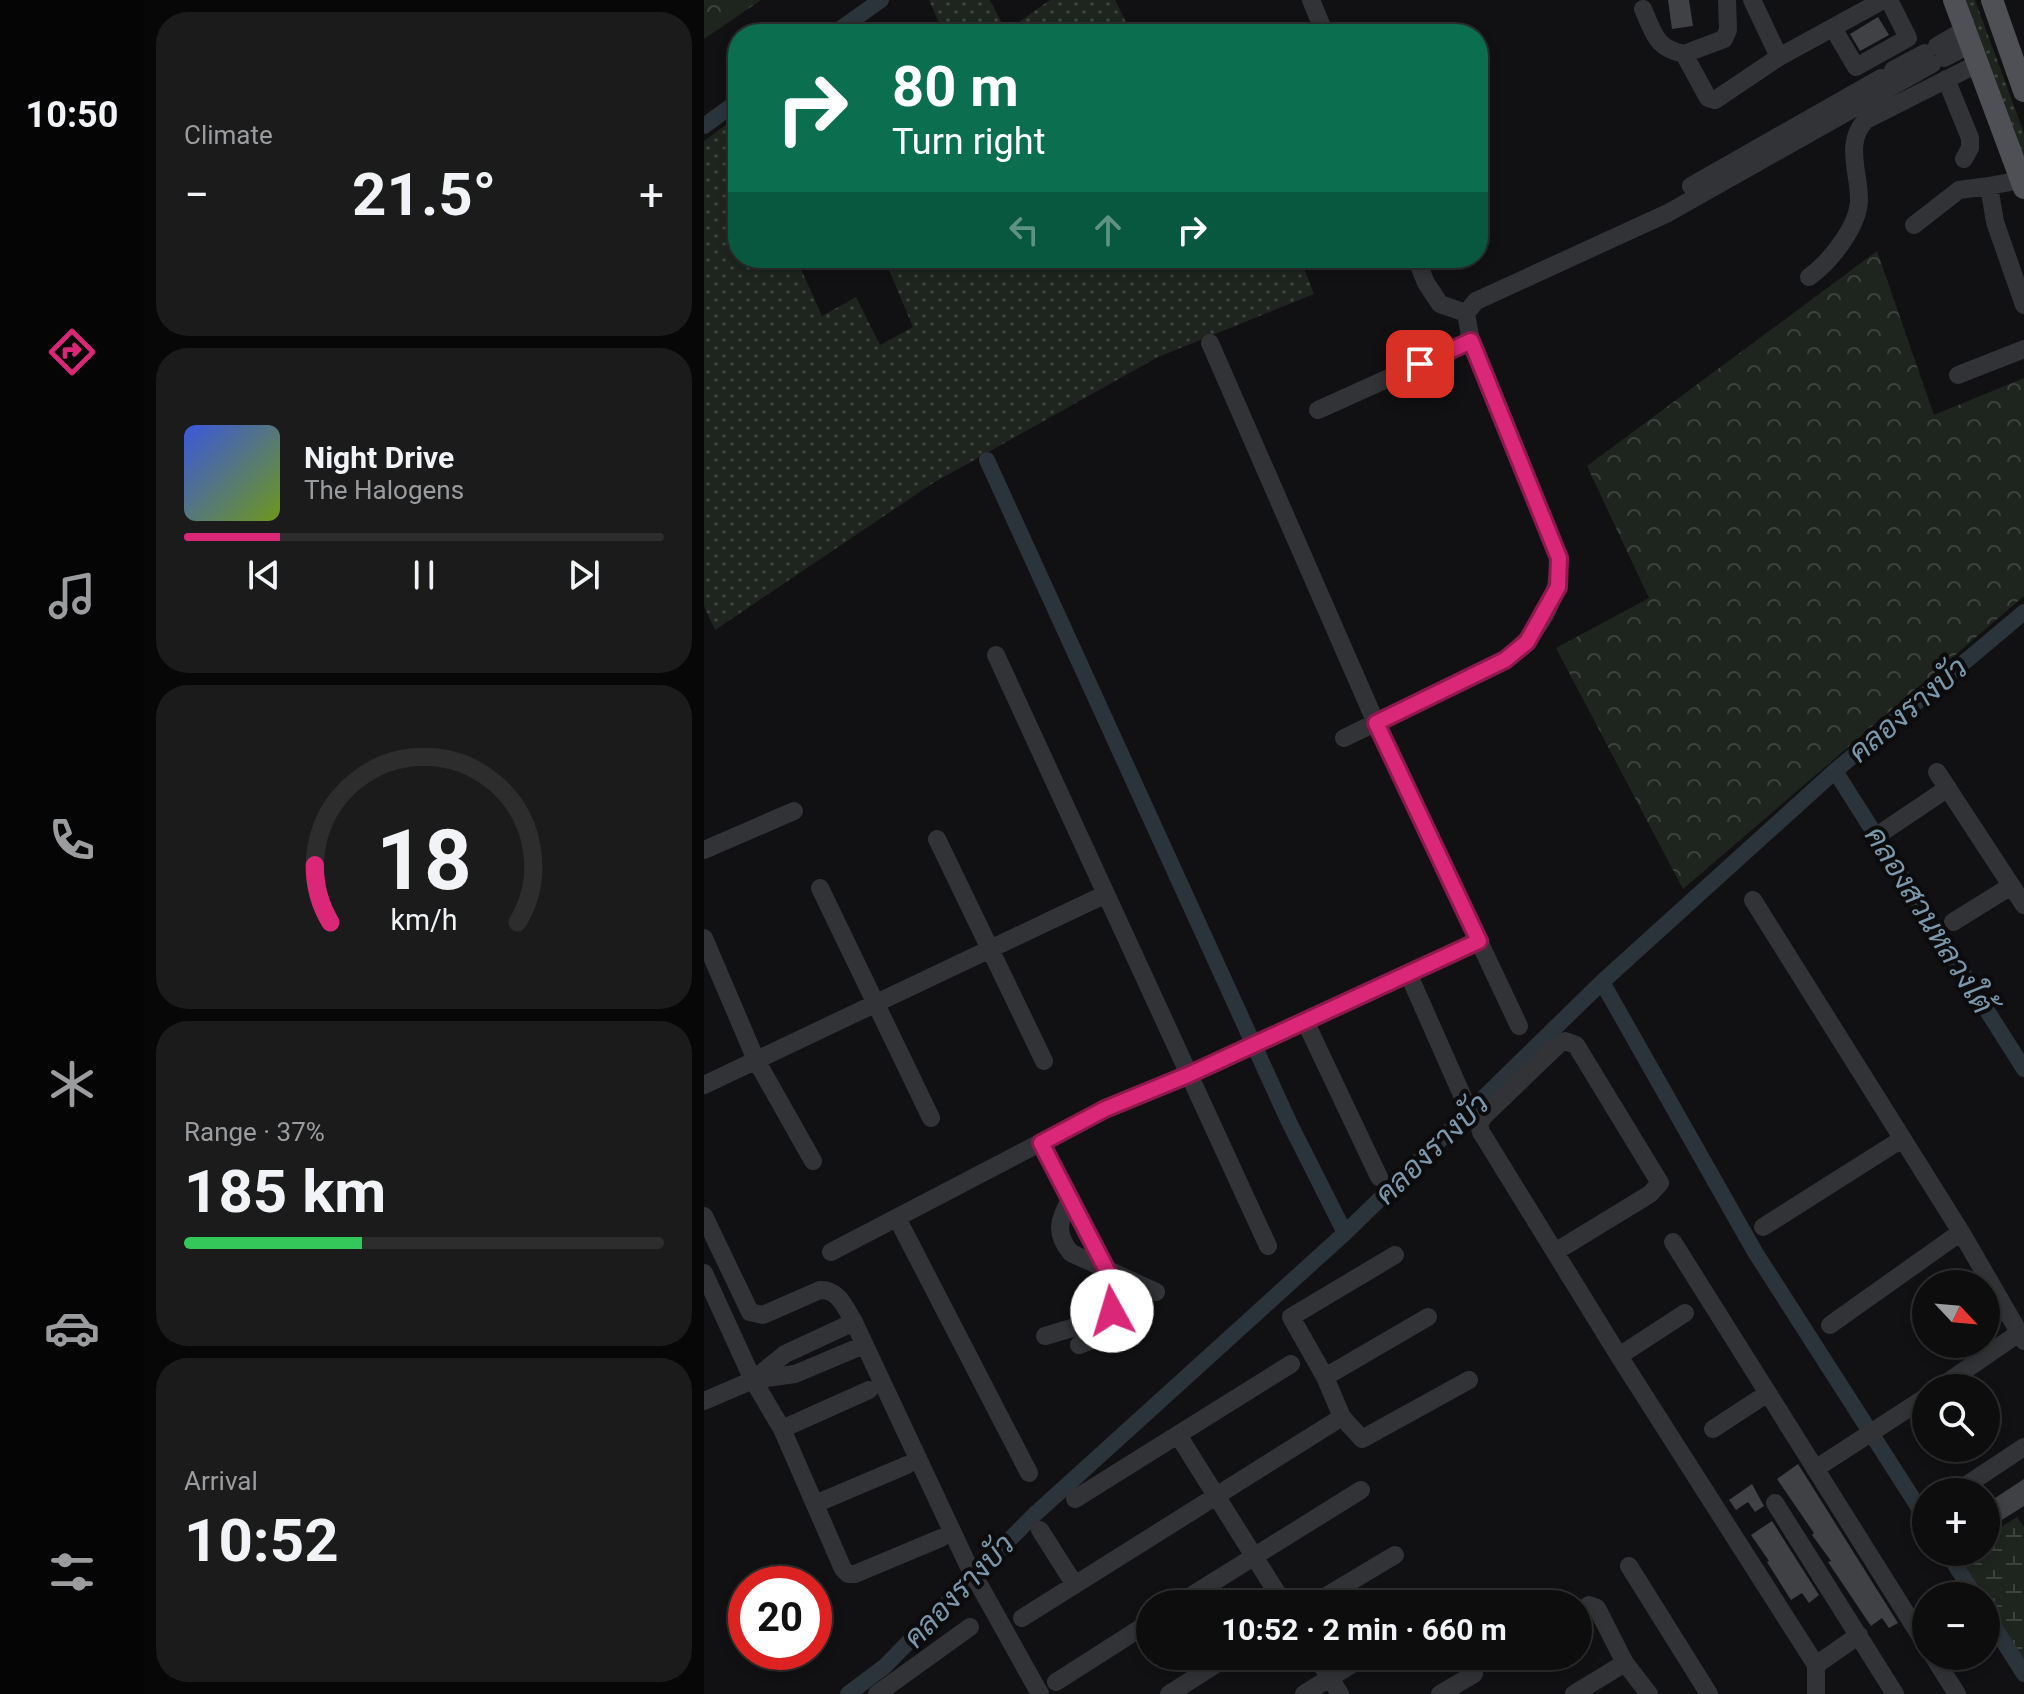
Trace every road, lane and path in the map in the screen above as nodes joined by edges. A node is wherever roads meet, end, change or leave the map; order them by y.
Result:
1 (1311, 0) edge
2 (1727, 0) edge
3 (1752, 0) edge
4 (1886, 0) edge
5 (1954, 0) edge
6 (1992, 0) edge
7 (1643, 9) dead end
8 (1321, 24) edge
9 (1833, 28) junction
10 (1972, 45) junction
11 (1684, 54) junction
12 (1779, 57) junction
13 (1917, 63) junction
14 (1946, 79) junction
15 (2024, 91) edge
16 (1864, 95) junction
17 (1964, 159) dead end
18 (2022, 184) edge
19 (1989, 186) junction
20 (1914, 225) dead end
21 (1420, 268) edge
22 (1809, 277) dead end
23 (2024, 305) edge
24 (1466, 313) junction
25 (1471, 341) junction
26 (1210, 343) dead end
27 (2024, 349) edge
28 (1958, 375) dead end
29 (1318, 410) dead end
30 (996, 655) dead end
31 (1376, 723) junction
32 (1344, 738) dead end
33 (1937, 772) dead end
34 (1948, 788) junction
35 (794, 811) dead end
36 (1884, 831) dead end
37 (937, 839) dead end
38 (704, 850) edge
39 (2011, 886) junction
40 (820, 888) dead end
41 (1106, 894) junction
42 (1753, 900) dead end
43 (2024, 905) edge
44 (1953, 922) dead end
45 (704, 938) edge
46 (1479, 941) junction
47 (992, 950) junction
48 (1408, 973) junction
49 (877, 1004) junction
50 (1305, 1021) junction
51 (1519, 1026) dead end
52 (756, 1060) junction
53 (1044, 1061) dead end
54 (1188, 1075) junction
55 (704, 1085) edge
56 (1466, 1104) dead end
57 (931, 1118) dead end
58 (1902, 1139) junction
59 (1041, 1143) junction
60 (813, 1161) dead end
61 (1379, 1177) dead end
62 (1071, 1198) junction
63 (704, 1216) edge
64 (897, 1218) junction
65 (1763, 1227) dead end
66 (1961, 1232) junction
67 (1673, 1242) dead end
68 (1268, 1246) dead end
69 (831, 1252) dead end
70 (1555, 1252) junction
71 (1395, 1255) dead end
72 (1107, 1270) junction
73 (704, 1273) edge
74 (1156, 1292) dead end
75 (708, 1294) edge
76 (1685, 1313) dead end
77 (1109, 1317) junction
78 (1428, 1317) dead end
79 (854, 1322) junction
80 (1830, 1325) dead end
81 (1045, 1336) dead end
82 (2022, 1337) edge
83 (864, 1345) junction
84 (1079, 1345) dead end
85 (1619, 1356) junction
86 (1291, 1364) dead end
87 (1962, 1374) edge
88 (1325, 1377) junction
89 (753, 1380) junction
90 (1469, 1380) dead end
91 (869, 1390) dead end
92 (1768, 1393) junction
93 (704, 1401) edge
94 (1912, 1406) edge
95 (1342, 1417) junction
96 (782, 1429) junction
97 (1713, 1429) dead end
98 (1178, 1435) junction
99 (2024, 1447) edge
100 (907, 1465) dead end
101 (1815, 1469) junction
102 (1029, 1473) dead end
103 (1977, 1478) edge
104 (1361, 1490) dead end
105 (1215, 1495) junction
106 (1075, 1499) dead end
107 (1775, 1503) dead end
108 (815, 1504) junction
109 (1040, 1530) dead end
110 (941, 1538) dead end
111 (1395, 1555) dead end
112 (1253, 1556) junction
113 (1629, 1566) dead end
114 (1075, 1585) junction
115 (1200, 1590) edge
116 (1275, 1590) edge
117 (1336, 1590) edge
118 (1592, 1606) edge
119 (1022, 1618) dead end
120 (1912, 1623) edge
121 (970, 1627) dead end
122 (1136, 1631) edge
123 (1859, 1635) junction
124 (1625, 1663) junction
125 (1816, 1665) junction
126 (1207, 1670) edge
127 (1325, 1670) edge
128 (1343, 1670) edge
129 (1942, 1670) edge
130 (1474, 1674) dead end
131 (1330, 1678) junction
132 (1056, 1682) dead end
133 (877, 1694) edge
134 (1040, 1694) edge
135 (1169, 1694) edge
136 (1304, 1694) edge
137 (1340, 1694) edge
138 (1440, 1694) edge
139 (1574, 1694) edge
140 (1649, 1694) edge
141 (1709, 1694) edge
142 (1816, 1694) edge
143 (1895, 1694) edge
144 (1957, 1694) edge

1 - 8 street
2 - 11 street
3 - 12 street
4 - 9 street
4 - 9 street
5 - 10 main road
6 - 15 main road
7 - 11 street
9 - 12 street
10 - 13 street
10 - 14 street
10 - 18 main road
11 - 12 street
13 - 16 street
13 - 16 street
14 - 17 street
14 - 22 street
16 - 24 street
18 - 19 street
19 - 20 street
19 - 23 street
21 - 24 street
24 - 25 street
25 - 29 street
25 - 31 street
26 - 31 street
27 - 28 street
30 - 41 street
31 - 32 street
31 - 46 street
33 - 34 street
34 - 36 street
34 - 39 street
35 - 38 street
37 - 47 street
39 - 43 street
39 - 44 street
40 - 49 street
41 - 47 street
41 - 54 street
42 - 58 street
45 - 52 street
46 - 48 street
46 - 51 street
47 - 49 street
47 - 53 street
48 - 50 street
48 - 56 street
49 - 52 street
49 - 57 street
50 - 54 street
50 - 61 street
52 - 55 street
52 - 60 street
54 - 59 street
54 - 68 street
58 - 65 street
58 - 66 street
59 - 62 street
59 - 64 street
62 - 72 street
62 - 72 street
63 - 79 street
64 - 69 street
64 - 102 street
66 - 80 street
66 - 82 street
67 - 92 street
70 - 70 street
70 - 85 street
71 - 88 street
72 - 74 street
72 - 77 street
73 - 75 street
75 - 89 street
76 - 85 street
77 - 81 street
77 - 84 street
78 - 88 street
79 - 83 street
79 - 89 street
82 - 87 street
83 - 89 street
83 - 134 street
85 - 125 street
86 - 98 street
88 - 95 street
89 - 93 street
89 - 96 street
90 - 95 street
91 - 96 street
92 - 97 street
92 - 101 street
94 - 101 street
95 - 105 street
96 - 108 street
98 - 105 street
98 - 106 street
99 - 103 street
100 - 108 street
101 - 120 street
104 - 112 street
105 - 112 street
105 - 114 street
107 - 123 street
108 - 110 street
109 - 114 street
111 - 117 street
112 - 115 street
112 - 116 street
113 - 141 street
114 - 119 street
118 - 124 street
121 - 133 street
122 - 132 street
123 - 125 street
123 - 143 street
124 - 139 street
124 - 140 street
125 - 142 street
126 - 135 street
127 - 131 street
128 - 131 street
129 - 144 street
130 - 138 street
131 - 136 street
131 - 137 street

